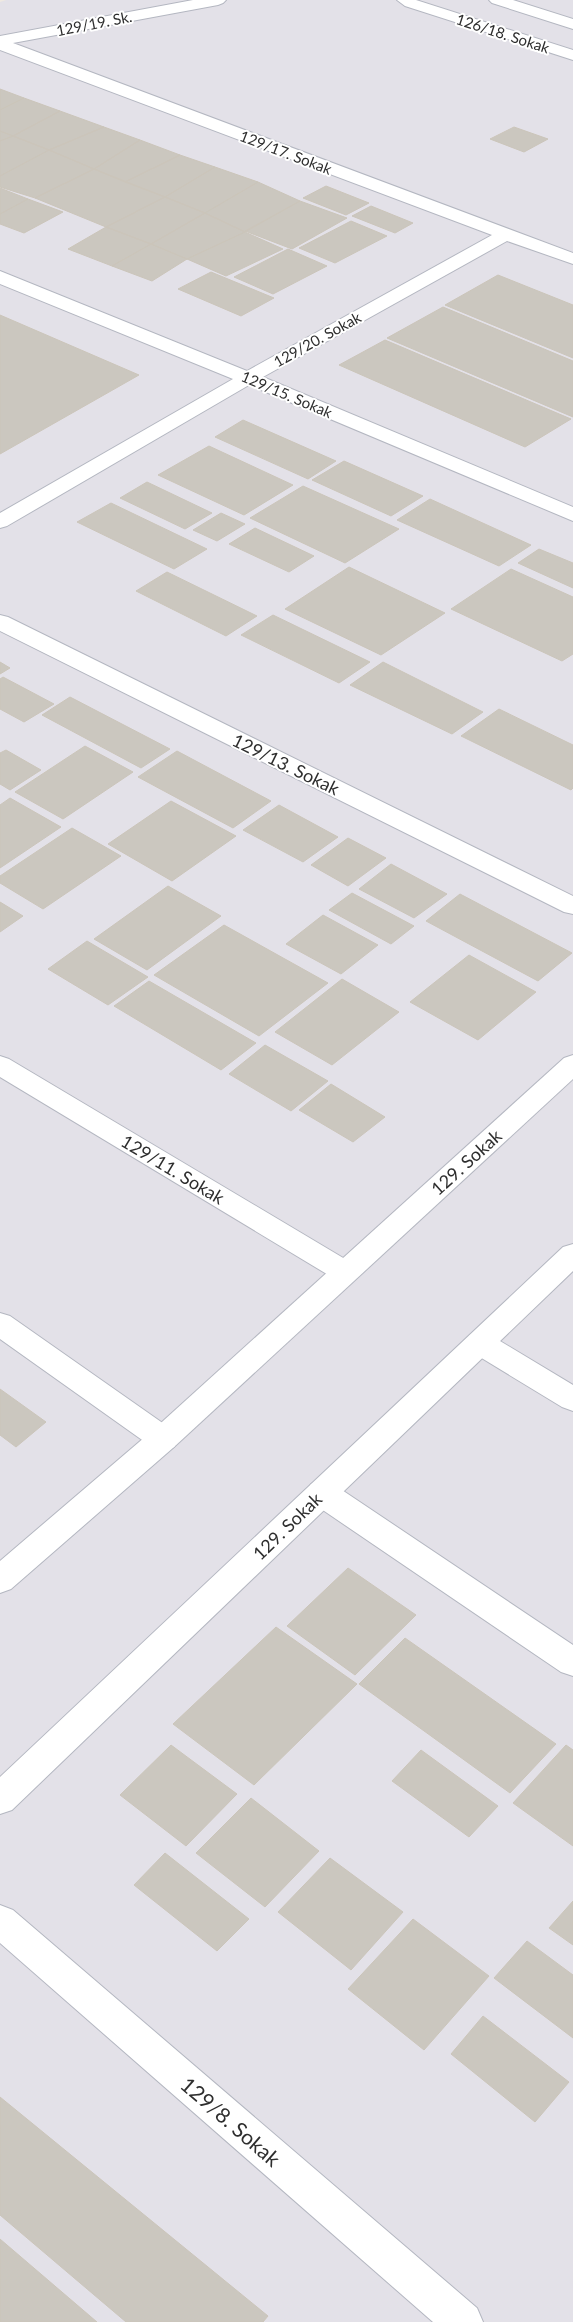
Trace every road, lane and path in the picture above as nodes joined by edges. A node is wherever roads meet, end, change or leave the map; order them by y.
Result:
1 (218, 0) edge
2 (405, 0) edge
3 (498, 0) edge
4 (573, 24) edge
5 (0, 42) edge
6 (573, 55) edge
7 (506, 234) junction
8 (573, 259) edge
9 (0, 277) edge
10 (248, 378) junction
11 (573, 515) edge
12 (0, 522) edge
13 (0, 622) edge
14 (573, 906) edge
15 (573, 1064) edge
16 (0, 1065) edge
17 (573, 1254) edge
18 (345, 1272) junction
19 (0, 1324) edge
20 (480, 1343) junction
21 (573, 1399) edge
22 (163, 1438) junction
23 (322, 1493) junction
24 (0, 1580) edge
25 (573, 1662) edge
26 (0, 1799) edge
27 (0, 1921) edge
28 (463, 2322) edge

1 - 5 street, 129/19. Sk.
2 - 6 street, 126/18. Sokak
3 - 4 street, 126/18. Sokak
5 - 7 street, 129/17. Sokak
7 - 8 street, 129/17. Sokak
7 - 10 street, 129/20. Sokak
9 - 10 street, 129/15. Sokak
10 - 11 street, 129/15. Sokak
10 - 12 street, 129/20. Sokak
13 - 14 street, 129/13. Sokak
15 - 18 street, 129. Sokak
16 - 18 street, 129/11. Sokak
17 - 20 street, 129. Sokak
18 - 22 street, 129. Sokak
19 - 22 street
20 - 21 street
20 - 23 street, 129. Sokak
22 - 24 street, 129. Sokak
23 - 25 street
23 - 26 street, 129. Sokak
27 - 28 street, 129/8. Sokak

